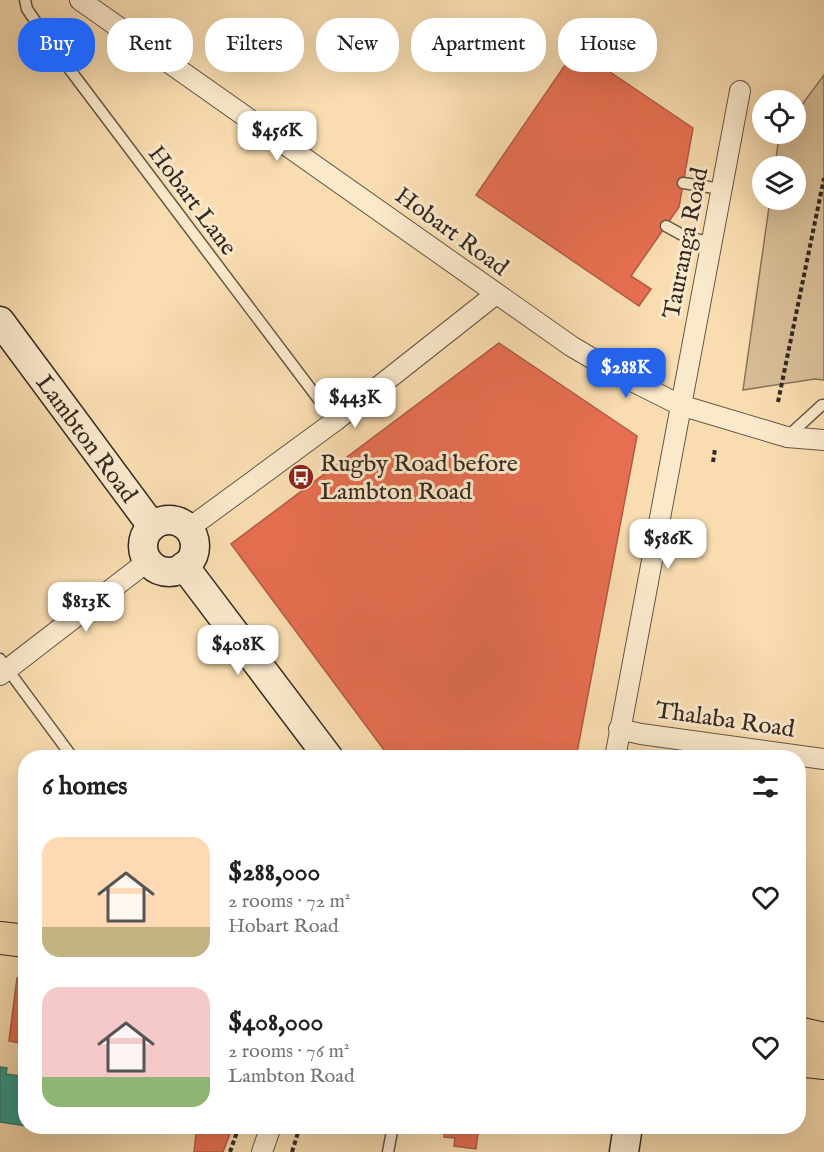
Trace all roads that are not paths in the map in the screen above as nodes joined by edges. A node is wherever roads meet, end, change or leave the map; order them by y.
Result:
1 (25, 0) edge
2 (80, 0) edge
3 (740, 91) dead end
4 (683, 183) dead end
5 (721, 189) junction
6 (666, 226) dead end
7 (710, 242) junction
8 (496, 294) junction
9 (0, 321) edge
10 (680, 405) junction
11 (824, 405) edge
12 (335, 421) junction
13 (786, 437) junction
14 (824, 440) edge
15 (152, 526) junction
16 (188, 529) junction
17 (148, 561) junction
18 (184, 566) junction
19 (2, 668) edge
20 (620, 729) junction
21 (67, 750) edge
22 (323, 750) edge
23 (616, 750) edge
24 (763, 750) edge
25 (806, 756) edge
26 (824, 759) edge
27 (0, 938) edge
28 (18, 940) edge
29 (806, 1035) edge
30 (824, 1039) edge
31 (806, 1061) edge
32 (824, 1063) edge
33 (268, 1134) edge
34 (391, 1134) edge
35 (627, 1134) edge
36 (262, 1152) edge
37 (388, 1152) edge
38 (624, 1152) edge

1 - 12 lane, Hobart Lane
2 - 8 street, Hobart Road
3 - 5 street, Tauranga Road
4 - 5 lane
5 - 7 street, Tauranga Road
6 - 7 lane
7 - 10 street, Tauranga Road
8 - 10 street, Hobart Road
8 - 12 street
9 - 15 main road, Lambton Road
10 - 13 street, Hobart Road
10 - 20 street, Tauranga Road
11 - 13 lane
12 - 16 street
13 - 14 street, Hobart Road
15 - 16 main road
15 - 17 main road
16 - 18 main road
17 - 18 main road
17 - 19 street
18 - 22 main road
19 - 21 lane
20 - 23 street, Tauranga Road
20 - 24 street, Thalaba Road
25 - 26 street, Thalaba Road
27 - 28 main road
29 - 30 main road
31 - 32 main road
33 - 36 street
34 - 37 lane
35 - 38 main road

